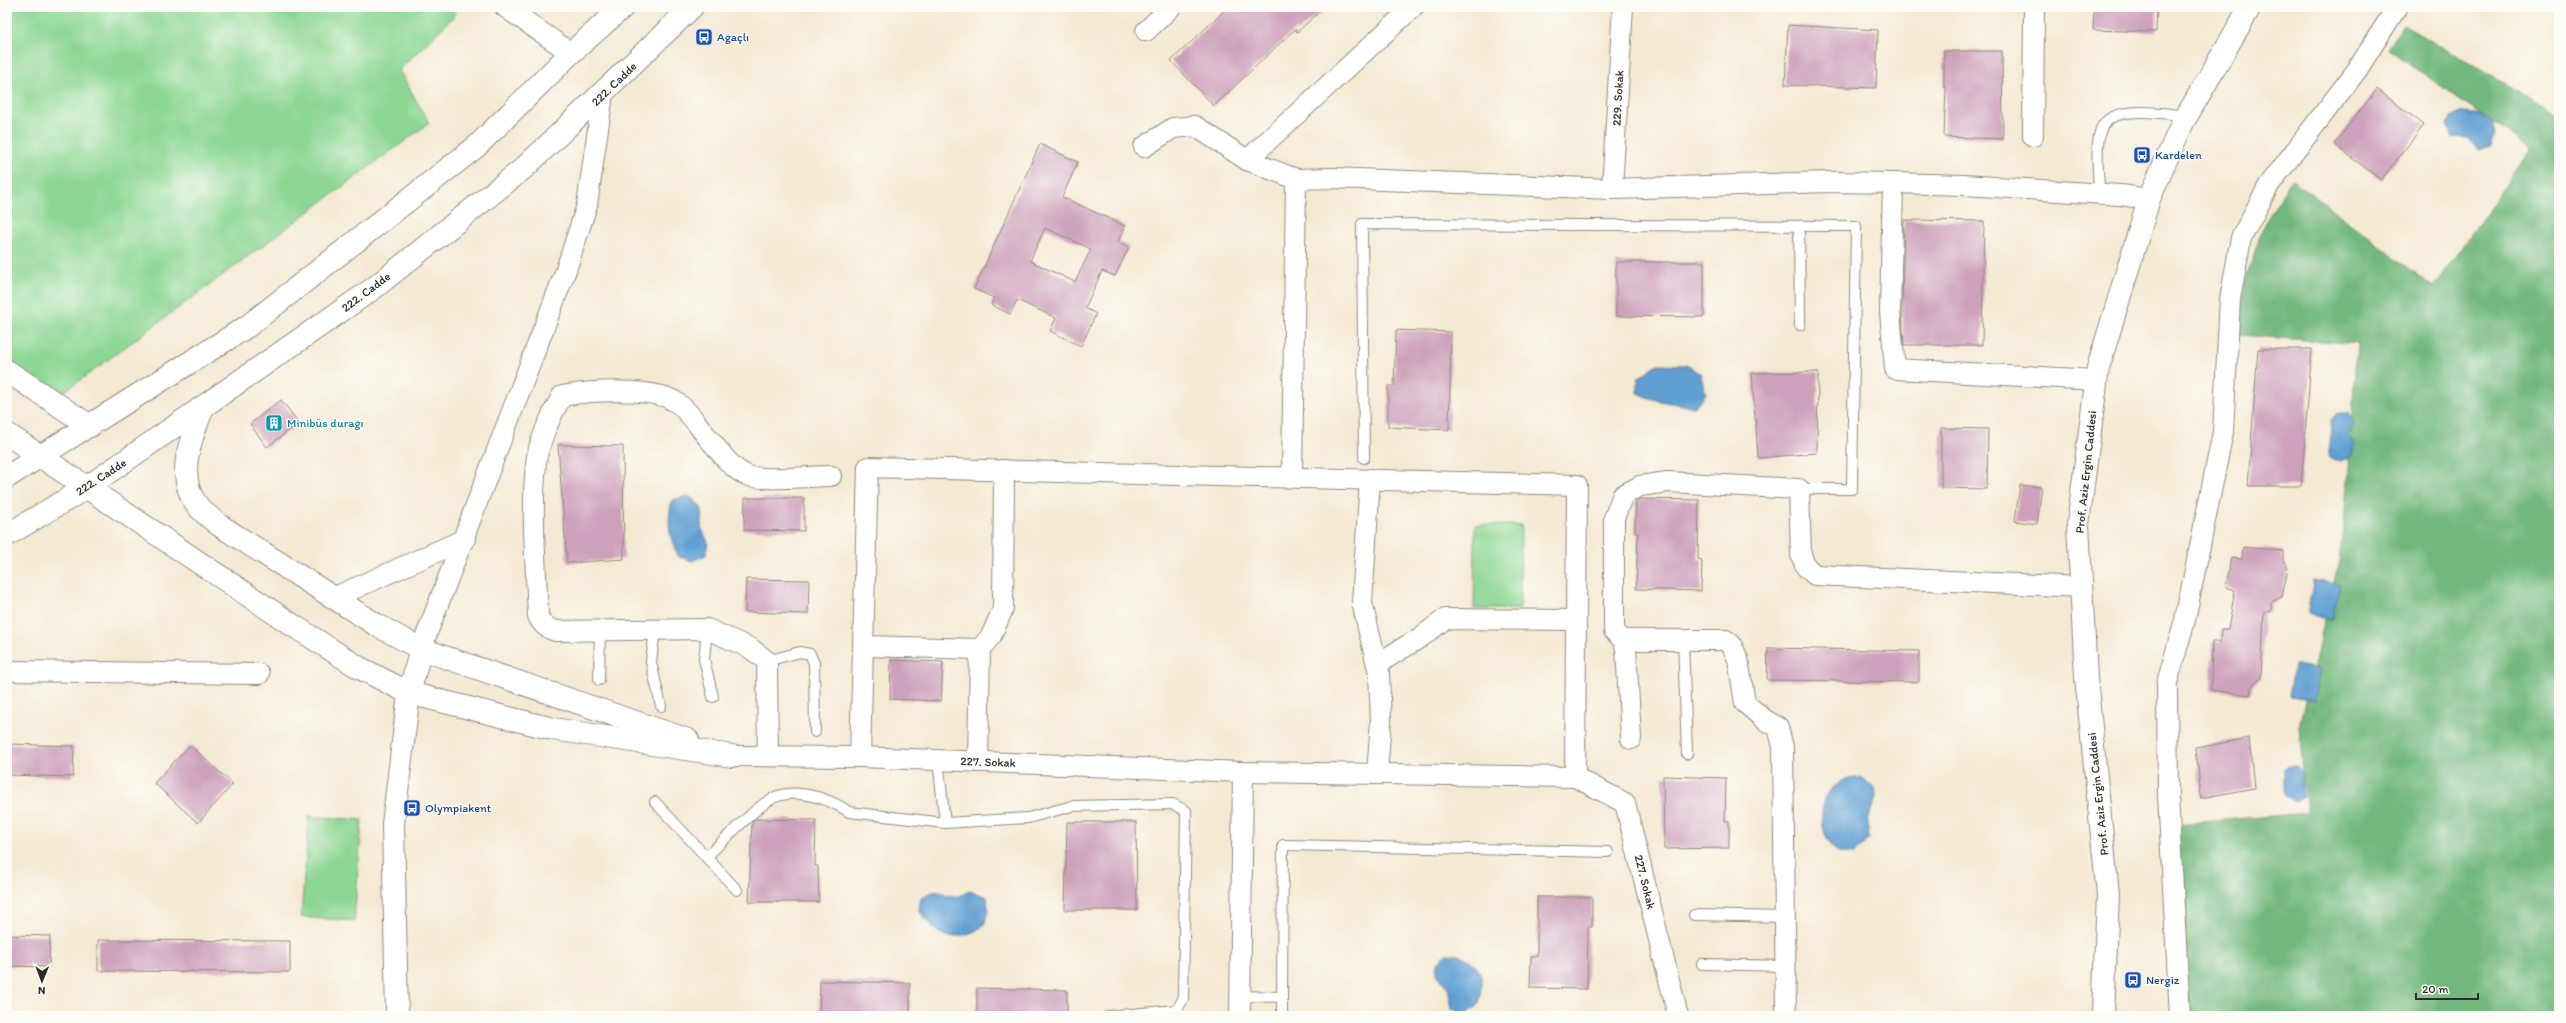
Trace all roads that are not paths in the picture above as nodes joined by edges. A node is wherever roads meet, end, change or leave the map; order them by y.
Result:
1 (506, 7) edge
2 (623, 7) edge
3 (692, 7) edge
4 (1171, 7) edge
5 (1413, 7) edge
6 (1623, 7) edge
7 (2034, 7) edge
8 (2250, 7) edge
9 (2397, 7) edge
10 (1146, 31) dead end
11 (571, 53) junction
12 (603, 94) junction
13 (2187, 116) junction
14 (2033, 136) dead end
15 (1144, 147) dead end
16 (1247, 160) junction
17 (1296, 179) junction
18 (1893, 183) junction
19 (1612, 189) junction
20 (2099, 194) junction
21 (2149, 199) junction
22 (1799, 226) junction
23 (1800, 325) dead end
24 (7, 371) edge
25 (2096, 380) junction
26 (203, 408) junction
27 (90, 426) junction
28 (7, 434) edge
29 (41, 457) junction
30 (1364, 458) dead end
31 (1004, 470) junction
32 (831, 476) dead end
33 (7, 477) edge
34 (1292, 477) junction
35 (1370, 479) junction
36 (86, 488) junction
37 (1799, 489) junction
38 (7, 535) edge
39 (465, 539) junction
40 (2081, 587) junction
41 (333, 598) junction
42 (1576, 620) junction
43 (600, 629) junction
44 (655, 629) junction
45 (707, 629) junction
46 (1623, 640) junction
47 (1683, 640) junction
48 (863, 646) junction
49 (421, 649) junction
50 (980, 649) junction
51 (767, 660) junction
52 (1377, 664) junction
53 (7, 671) edge
54 (259, 674) dead end
55 (599, 680) dead end
56 (409, 693) junction
57 (713, 697) dead end
58 (661, 706) dead end
59 (815, 732) dead end
60 (1631, 739) dead end
61 (1687, 754) dead end
62 (732, 756) junction
63 (768, 756) junction
64 (860, 757) junction
65 (938, 760) junction
66 (978, 762) junction
67 (1243, 772) junction
68 (1377, 774) junction
69 (1575, 777) junction
70 (655, 802) dead end
71 (945, 823) junction
72 (1608, 852) dead end
73 (706, 857) junction
74 (737, 890) dead end
75 (1694, 915) dead end
76 (1785, 917) junction
77 (1702, 964) dead end
78 (1786, 966) junction
79 (1241, 996) junction
80 (1282, 997) junction
81 (397, 1016) edge
82 (1108, 1016) edge
83 (1240, 1016) edge
84 (1282, 1016) edge
85 (1678, 1016) edge
86 (1786, 1016) edge
87 (2103, 1016) edge
88 (2180, 1016) edge

1 - 11 street
2 - 11 street
3 - 12 street, 222. Cadde
4 - 10 street
5 - 16 street
6 - 19 street, 229. Sokak
7 - 14 street
8 - 13 street, Prof. Aziz Ergin Caddesi
9 - 88 street
11 - 27 street
12 - 26 street, 222. Cadde
12 - 39 street
13 - 20 lane
13 - 21 street, Prof. Aziz Ergin Caddesi
15 - 16 street
16 - 17 street
17 - 19 street
17 - 34 street
18 - 19 street
18 - 20 street
18 - 25 street
20 - 21 street
21 - 25 street, Prof. Aziz Ergin Caddesi
22 - 23 lane
22 - 30 lane
22 - 37 lane
24 - 27 street
25 - 40 street, Prof. Aziz Ergin Caddesi
26 - 36 street, 222. Cadde
26 - 41 street
27 - 29 street
28 - 29 street
29 - 33 street
29 - 36 street
31 - 34 street
31 - 48 street
31 - 50 street
32 - 43 street
34 - 35 street
35 - 42 street
35 - 52 street
36 - 38 street, 222. Cadde
36 - 56 street
37 - 40 street
37 - 46 street
39 - 41 street
39 - 49 street
40 - 87 street, Prof. Aziz Ergin Caddesi
41 - 49 street
42 - 52 street
42 - 69 street
43 - 44 street
43 - 55 lane
44 - 45 street
44 - 58 lane
45 - 51 street
45 - 57 lane
46 - 47 street
46 - 60 street
47 - 61 lane
47 - 76 street
48 - 50 street
48 - 64 street
49 - 56 street
49 - 62 street
50 - 66 street
51 - 59 lane
51 - 63 street
52 - 68 street
53 - 54 street
56 - 62 street
56 - 81 street
62 - 63 street, 227. Sokak
63 - 64 street, 227. Sokak
64 - 65 street, 227. Sokak
65 - 66 street, 227. Sokak
65 - 71 lane
66 - 67 street, 227. Sokak
67 - 68 street, 227. Sokak
67 - 79 street
68 - 69 street, 227. Sokak
69 - 85 street, 227. Sokak
70 - 73 lane
71 - 73 lane
71 - 82 lane
72 - 80 lane
73 - 74 lane
75 - 76 lane
76 - 78 street
77 - 78 lane
78 - 86 street
79 - 80 lane
79 - 83 street
80 - 84 lane

